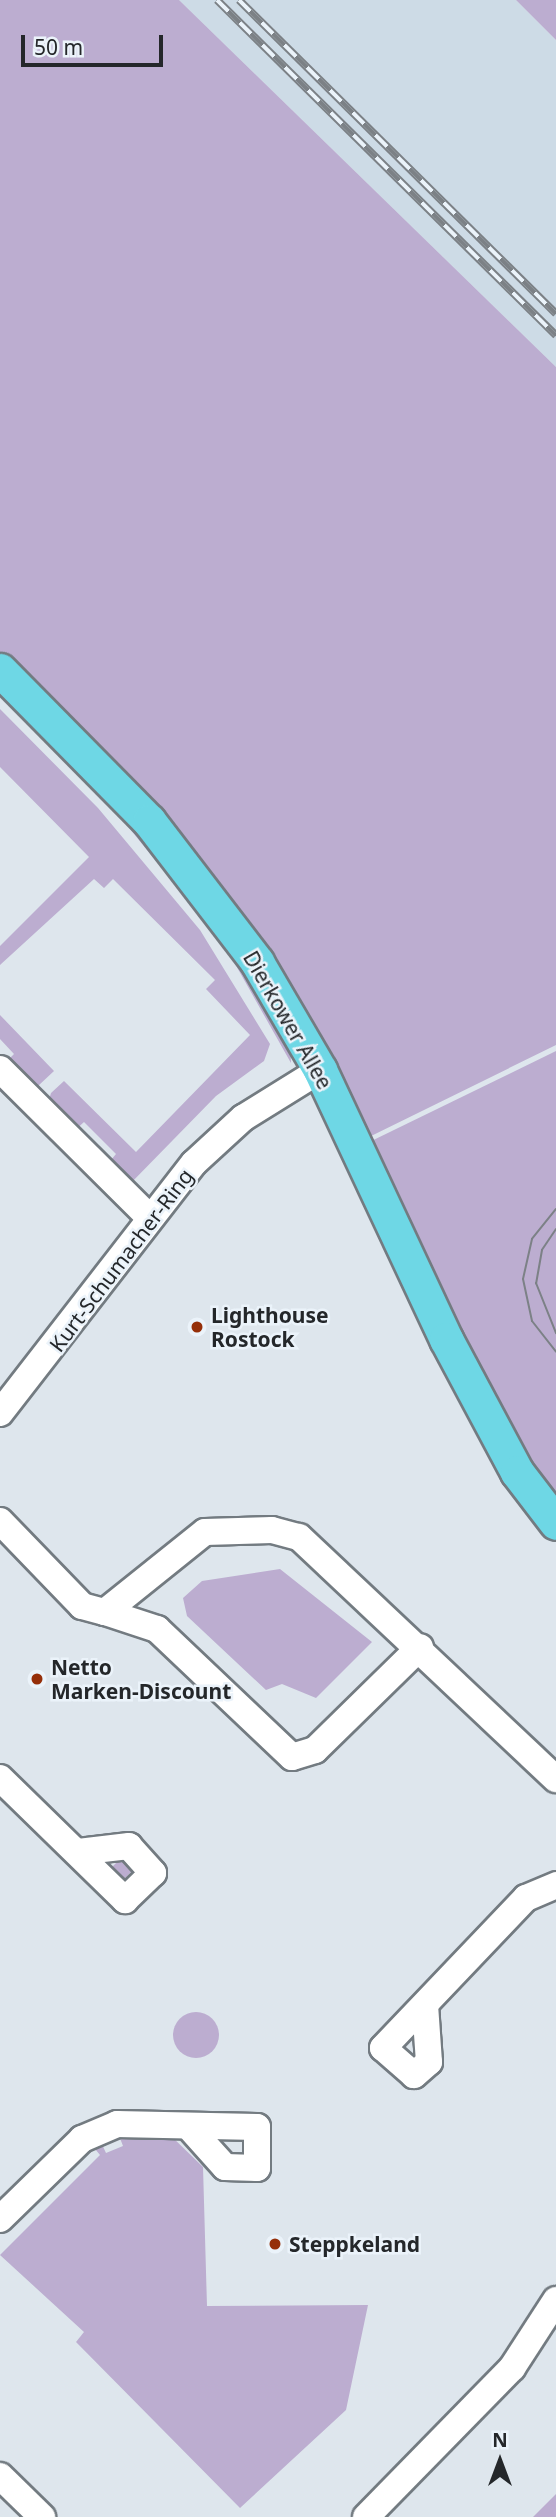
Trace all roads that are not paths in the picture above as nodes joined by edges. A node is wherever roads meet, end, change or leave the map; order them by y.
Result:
1 (0, 670) edge
2 (0, 1069) edge
3 (320, 1070) junction
4 (149, 1217) junction
5 (0, 1413) edge
6 (493, 1426) junction
7 (556, 1507) edge
8 (0, 1521) edge
9 (556, 1523) edge
10 (105, 1612) junction
11 (420, 1647) junction
12 (0, 1778) edge
13 (556, 1779) edge
14 (78, 1852) dead end
15 (556, 1885) edge
16 (425, 2005) dead end
17 (189, 2127) dead end
18 (0, 2219) edge
19 (556, 2300) edge
20 (0, 2476) edge
21 (42, 2517) edge
22 (366, 2517) edge

1 - 3 main road, Dierkower Allee
2 - 4 street
3 - 4 street, Kurt-Schumacher-Ring
3 - 6 main road, Dierkower Allee
4 - 5 street, Kurt-Schumacher-Ring
6 - 7 main road, Dierkower Allee
6 - 9 main road, Dierkower Allee
8 - 10 street
10 - 11 street
10 - 11 street
11 - 13 street
12 - 14 street
15 - 16 street
17 - 18 street
19 - 22 street
20 - 21 street

